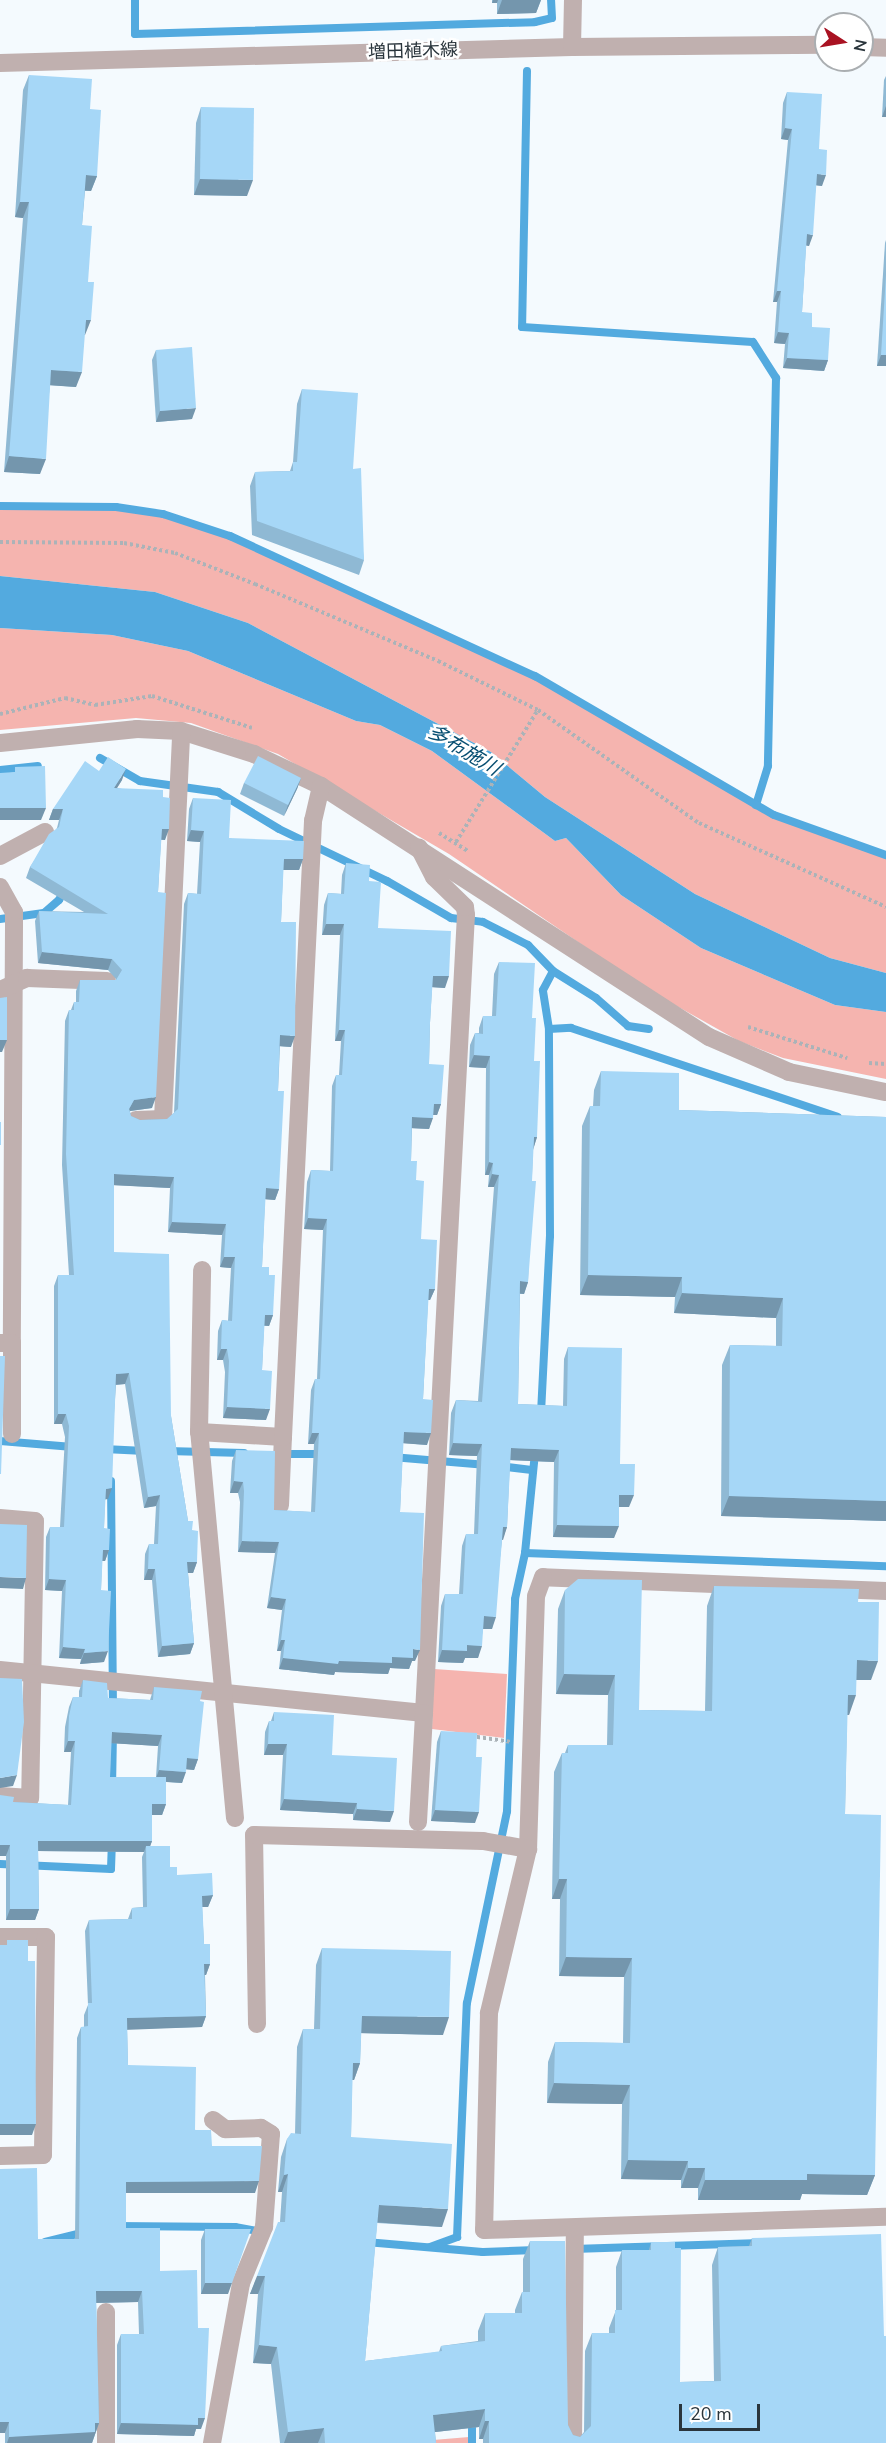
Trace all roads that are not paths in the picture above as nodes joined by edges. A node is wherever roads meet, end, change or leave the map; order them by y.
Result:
1 (573, 0) edge
2 (814, 45) edge
3 (572, 46) junction
4 (0, 63) edge
5 (181, 731) junction
6 (0, 743) edge
7 (321, 786) junction
8 (45, 832) dead end
9 (419, 848) junction
10 (0, 856) edge
11 (0, 887) edge
12 (107, 981) edge
13 (7, 988) edge
14 (886, 1092) edge
15 (136, 1120) edge
16 (202, 1270) dead end
17 (6, 1343) edge
18 (12, 1434) dead end
19 (200, 1444) junction
20 (283, 1448) junction
21 (280, 1505) dead end
22 (0, 1518) edge
23 (886, 1591) edge
24 (0, 1670) edge
25 (30, 1673) junction
26 (224, 1692) junction
27 (424, 1713) junction
28 (0, 1796) edge
29 (235, 1818) dead end
30 (418, 1822) dead end
31 (521, 1848) junction
32 (0, 1937) edge
33 (257, 2024) dead end
34 (213, 2120) dead end
35 (0, 2156) edge
36 (886, 2217) edge
37 (575, 2232) junction
38 (106, 2312) dead end
39 (106, 2443) edge
40 (212, 2443) edge
41 (573, 2443) edge

1 - 3 street
2 - 3 street, 増田植木線
3 - 4 street, 増田植木線
5 - 6 street
5 - 7 street
5 - 15 street
7 - 9 street
7 - 20 street
8 - 10 street
9 - 14 street
9 - 27 street
11 - 13 street
12 - 13 street
13 - 17 street
16 - 19 street
17 - 18 street
19 - 20 street
19 - 26 street
20 - 21 street
22 - 25 street
23 - 31 street
24 - 25 street
25 - 26 street
25 - 28 street
26 - 27 street
26 - 29 street
27 - 30 street
31 - 33 street
31 - 37 street
32 - 35 street
34 - 40 street
36 - 37 street
37 - 41 street
38 - 39 street

